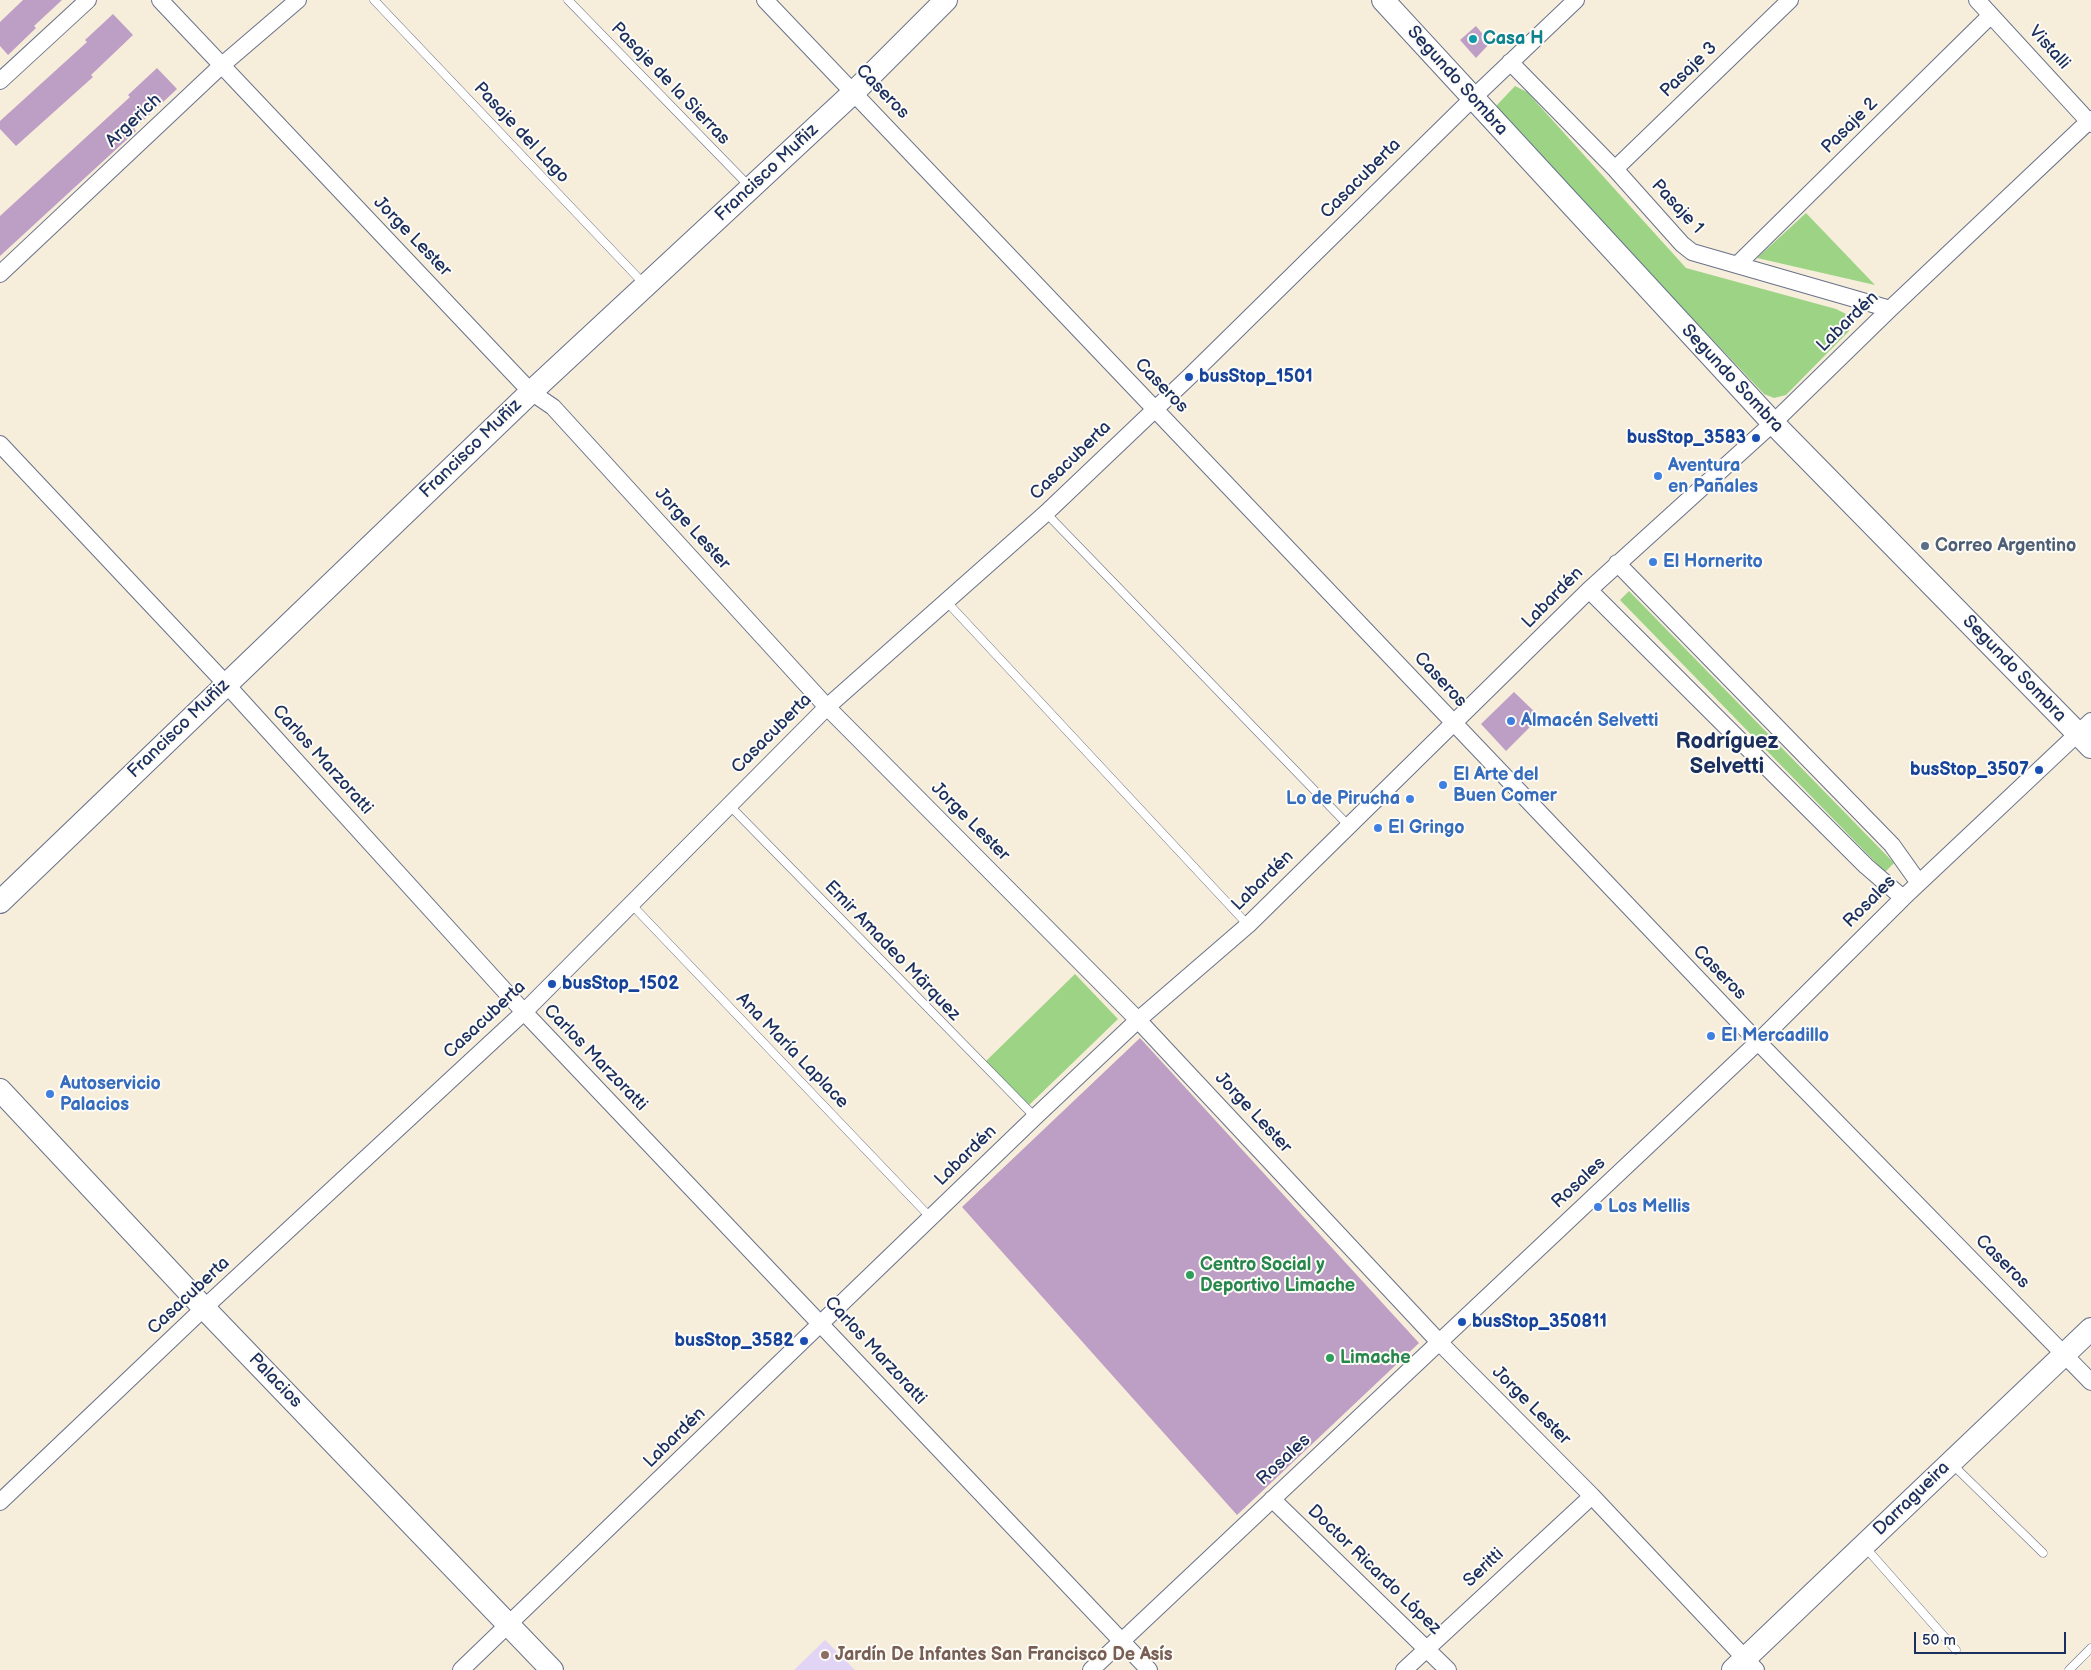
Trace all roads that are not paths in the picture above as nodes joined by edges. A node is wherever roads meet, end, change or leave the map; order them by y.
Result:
1 (88, 0) edge
2 (160, 0) edge
3 (298, 0) edge
4 (374, 0) edge
5 (568, 0) edge
6 (765, 0) edge
7 (946, 0) edge
8 (1383, 0) edge
9 (1576, 0) edge
10 (1790, 0) edge
11 (1977, 0) edge
12 (1992, 15) junction
13 (1510, 62) junction
14 (221, 66) junction
15 (0, 81) edge
16 (854, 92) junction
17 (1472, 98) junction
18 (2090, 122) edge
19 (1615, 168) junction
20 (751, 188) junction
21 (1737, 265) junction
22 (0, 274) edge
23 (645, 286) junction
24 (1890, 309) junction
25 (531, 392) junction
26 (1155, 408) junction
27 (1773, 423) junction
28 (0, 444) edge
29 (1046, 513) junction
30 (1617, 563) junction
31 (1589, 590) junction
32 (946, 601) junction
33 (226, 684) junction
34 (827, 707) junction
35 (1454, 724) junction
36 (2087, 734) edge
37 (728, 806) junction
38 (1349, 826) junction
39 (1919, 883) junction
40 (1903, 898) junction
41 (0, 902) edge
42 (631, 904) junction
43 (1248, 925) junction
44 (524, 1012) junction
45 (1138, 1020) junction
46 (1758, 1042) junction
47 (0, 1090) edge
48 (1035, 1118) junction
49 (930, 1218) junction
50 (204, 1308) junction
51 (822, 1324) junction
52 (2091, 1329) edge
53 (1440, 1342) junction
54 (2065, 1354) junction
55 (2091, 1382) edge
56 (1951, 1462) junction
57 (1592, 1496) junction
58 (1272, 1499) junction
59 (0, 1502) edge
60 (1863, 1546) junction
61 (2043, 1553) dead end
62 (509, 1625) junction
63 (1121, 1641) junction
64 (2091, 1648) edge
65 (1426, 1649) junction
66 (1956, 1650) dead end
67 (1745, 1666) edge
68 (461, 1670) edge
69 (552, 1670) edge
70 (1091, 1670) edge
71 (1149, 1670) edge
72 (1404, 1670) edge
73 (1448, 1670) edge
74 (2069, 1670) edge

1 - 15 street
2 - 14 street, Jorge Lester
3 - 14 street, Argerich
4 - 23 lane, Pasaje del Lago
5 - 20 lane, Pasaje de la Sierras
6 - 16 street, Caseros
7 - 16 street, Francisco Muñiz
8 - 17 street, Segundo Sombra
9 - 13 street, Casacuberta
10 - 19 street, Pasaje 3
11 - 12 street, Vistalli
12 - 18 street, Vistalli
12 - 21 street, Pasaje 2
13 - 17 street, Casacuberta
13 - 19 street, Pasaje 1
14 - 22 street, Argerich
14 - 25 street, Jorge Lester
16 - 20 street, Francisco Muñiz
16 - 26 street, Caseros
17 - 26 street, Casacuberta
17 - 27 street, Segundo Sombra
18 - 24 street, Labardén
19 - 21 street, Pasaje 1
20 - 23 street, Francisco Muñiz
21 - 24 street, Pasaje 1
23 - 25 street, Francisco Muñiz
24 - 27 street, Labardén
25 - 33 street, Francisco Muñiz
25 - 34 street, Jorge Lester
26 - 29 street, Casacuberta
26 - 35 street, Caseros
27 - 30 street, Labardén
27 - 36 street, Segundo Sombra
28 - 33 street, Carlos Marzoratti
29 - 32 street, Casacuberta
29 - 38 lane
30 - 31 street, Labardén
30 - 39 street
31 - 35 street, Labardén
31 - 40 street
32 - 34 street, Casacuberta
32 - 43 lane
33 - 41 street, Francisco Muñiz
33 - 44 street, Carlos Marzoratti
34 - 37 street, Casacuberta
34 - 45 street, Jorge Lester
35 - 38 street, Labardén
35 - 46 street, Caseros
36 - 39 street, Rosales
37 - 42 street, Casacuberta
37 - 48 lane, Emir Amadeo Märquez
38 - 43 street, Labardén
39 - 40 street, Rosales
40 - 46 street, Rosales
42 - 44 street, Casacuberta
42 - 49 lane, Ana María Laplace
43 - 45 street, Labardén
44 - 50 street, Casacuberta
44 - 51 street, Carlos Marzoratti
45 - 48 street, Labardén
45 - 53 street, Jorge Lester
46 - 53 street, Rosales
46 - 54 street, Caseros
47 - 50 street, Palacios
48 - 49 street, Labardén
49 - 51 street, Labardén
50 - 59 street, Casacuberta
50 - 62 street, Palacios
51 - 62 street, Labardén
51 - 63 street, Carlos Marzoratti
52 - 54 street, Darragueira
53 - 57 street, Jorge Lester
53 - 58 street, Rosales
54 - 55 street, Caseros
54 - 56 street, Darragueira
56 - 60 street, Darragueira
56 - 61 lane
57 - 65 street, Seritti
57 - 67 street, Jorge Lester
58 - 63 street, Rosales
58 - 65 street, Doctor Ricardo López
60 - 66 lane
60 - 67 street, Darragueira
62 - 68 street, Labardén
62 - 69 street, Palacios
63 - 70 street, Rosales
63 - 71 street, Carlos Marzoratti
64 - 74 lane
65 - 72 street, Seritti
65 - 73 street, Doctor Ricardo López

